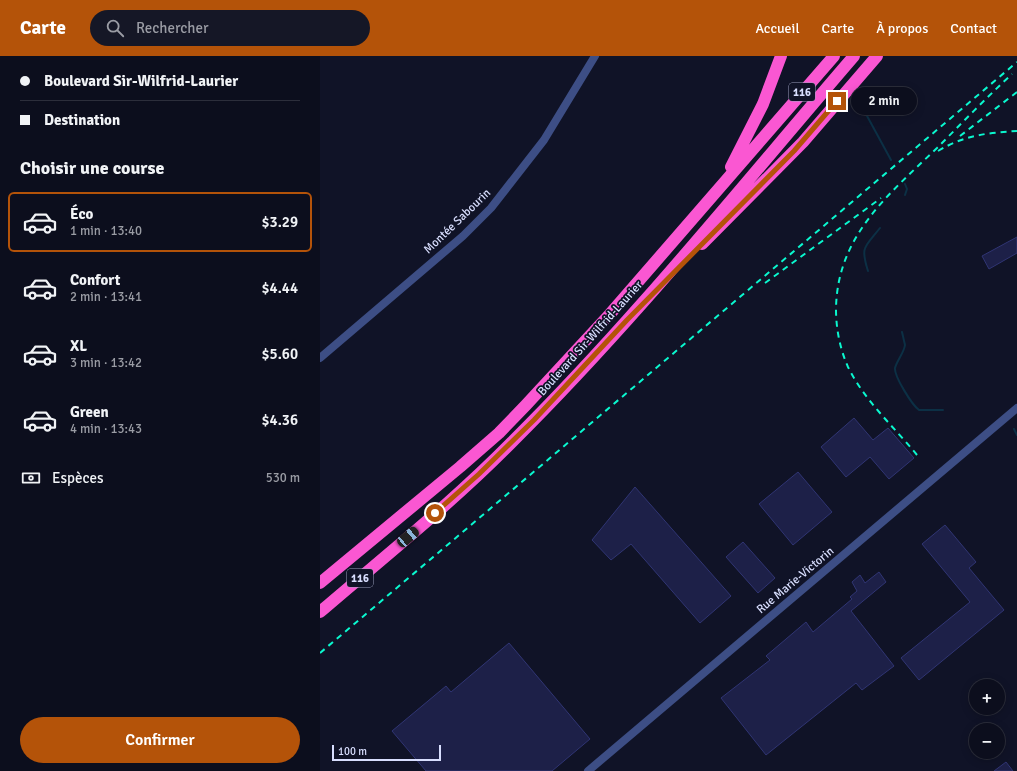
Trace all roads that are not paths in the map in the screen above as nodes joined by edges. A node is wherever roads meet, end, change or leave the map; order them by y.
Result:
1 (595, 56) edge
2 (781, 56) edge
3 (834, 56) edge
4 (854, 56) edge
5 (877, 56) edge
6 (722, 184) junction
7 (627, 320) junction
8 (320, 358) edge
9 (1017, 408) edge
10 (320, 583) edge
11 (320, 612) edge
12 (588, 771) edge

1 - 8 street, Montée Sabourin
2 - 6 highway
3 - 6 highway, Boulevard Sir-Wilfrid-Laurier / 116
4 - 7 highway, Boulevard Sir-Wilfrid-Laurier / 116
5 - 7 highway
6 - 10 highway, Boulevard Sir-Wilfrid-Laurier / 116
7 - 11 highway, Boulevard Sir-Wilfrid-Laurier / 116
9 - 12 street, Rue Marie-Victorin

